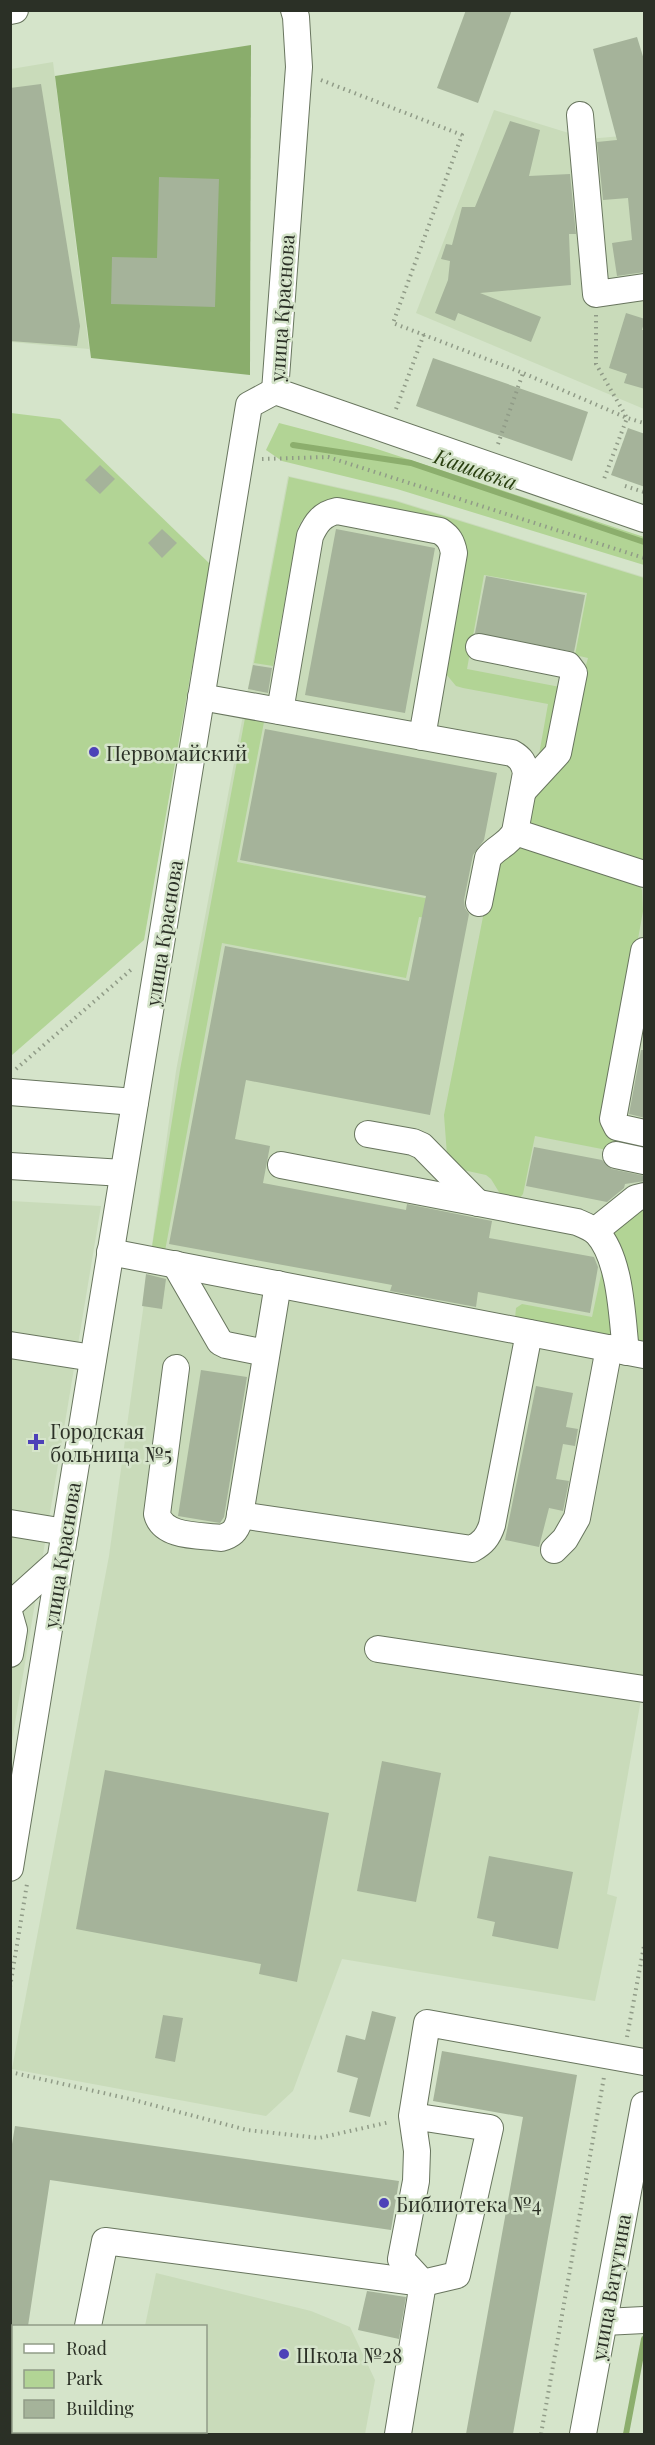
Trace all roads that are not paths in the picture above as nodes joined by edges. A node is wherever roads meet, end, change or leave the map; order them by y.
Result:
1 (15, 10) edge
2 (294, 10) edge
3 (10, 11) edge
4 (580, 115) dead end
5 (645, 287) edge
6 (275, 391) junction
7 (645, 519) edge
8 (479, 647) dead end
9 (201, 697) junction
10 (280, 711) junction
11 (422, 737) junction
12 (523, 791) junction
13 (515, 832) junction
14 (645, 874) edge
15 (479, 903) dead end
16 (645, 951) edge
17 (10, 1092) edge
18 (135, 1102) junction
19 (645, 1133) edge
20 (368, 1134) dead end
21 (616, 1155) dead end
22 (645, 1161) edge
23 (281, 1165) dead end
24 (10, 1166) edge
25 (123, 1173) junction
26 (645, 1196) edge
27 (478, 1203) junction
28 (595, 1231) junction
29 (111, 1252) junction
30 (175, 1264) junction
31 (278, 1284) junction
32 (529, 1333) junction
33 (10, 1345) edge
34 (626, 1352) edge
35 (266, 1353) junction
36 (93, 1358) junction
37 (176, 1368) dead end
38 (240, 1515) junction
39 (10, 1523) edge
40 (65, 1532) junction
41 (554, 1550) dead end
42 (60, 1560) junction
43 (10, 1605) edge
44 (10, 1616) edge
45 (378, 1649) dead end
46 (10, 1654) edge
47 (645, 1689) edge
48 (15, 1817) edge
49 (12, 1854) edge
50 (625, 2059) edge
51 (645, 2105) edge
52 (412, 2116) junction
53 (636, 2195) edge
54 (423, 2283) junction
55 (645, 2320) edge
56 (604, 2322) junction
57 (88, 2325) edge
58 (398, 2434) edge
59 (583, 2434) edge

1 - 3 street
2 - 6 street, улица Краснова
4 - 5 street
6 - 7 street
6 - 9 street, улица Краснова
8 - 12 street
9 - 10 street
9 - 18 street, улица Краснова
10 - 11 street
10 - 11 street
11 - 12 street
12 - 13 street
13 - 14 street
13 - 15 street
16 - 19 street
17 - 18 street
18 - 25 street, улица Краснова
20 - 27 street
21 - 22 street
23 - 27 street
24 - 25 street
25 - 29 street, улица Краснова
26 - 28 street
27 - 28 street
28 - 34 street
29 - 30 street
29 - 36 street, улица Краснова
30 - 31 street
30 - 35 street
31 - 32 street
31 - 35 street
32 - 34 street
32 - 38 street
33 - 36 street
34 - 41 street
35 - 38 street
36 - 40 street, улица Краснова
37 - 38 street
39 - 40 street
40 - 42 street, улица Краснова
42 - 43 street
42 - 48 street, улица Краснова
44 - 46 street
45 - 47 street
48 - 49 street, улица Краснова
50 - 52 street
51 - 53 street, улица Ватутина
52 - 54 street
52 - 54 street
53 - 56 street, улица Ватутина
54 - 57 street
54 - 58 street
55 - 56 street
56 - 59 street, улица Ватутина

